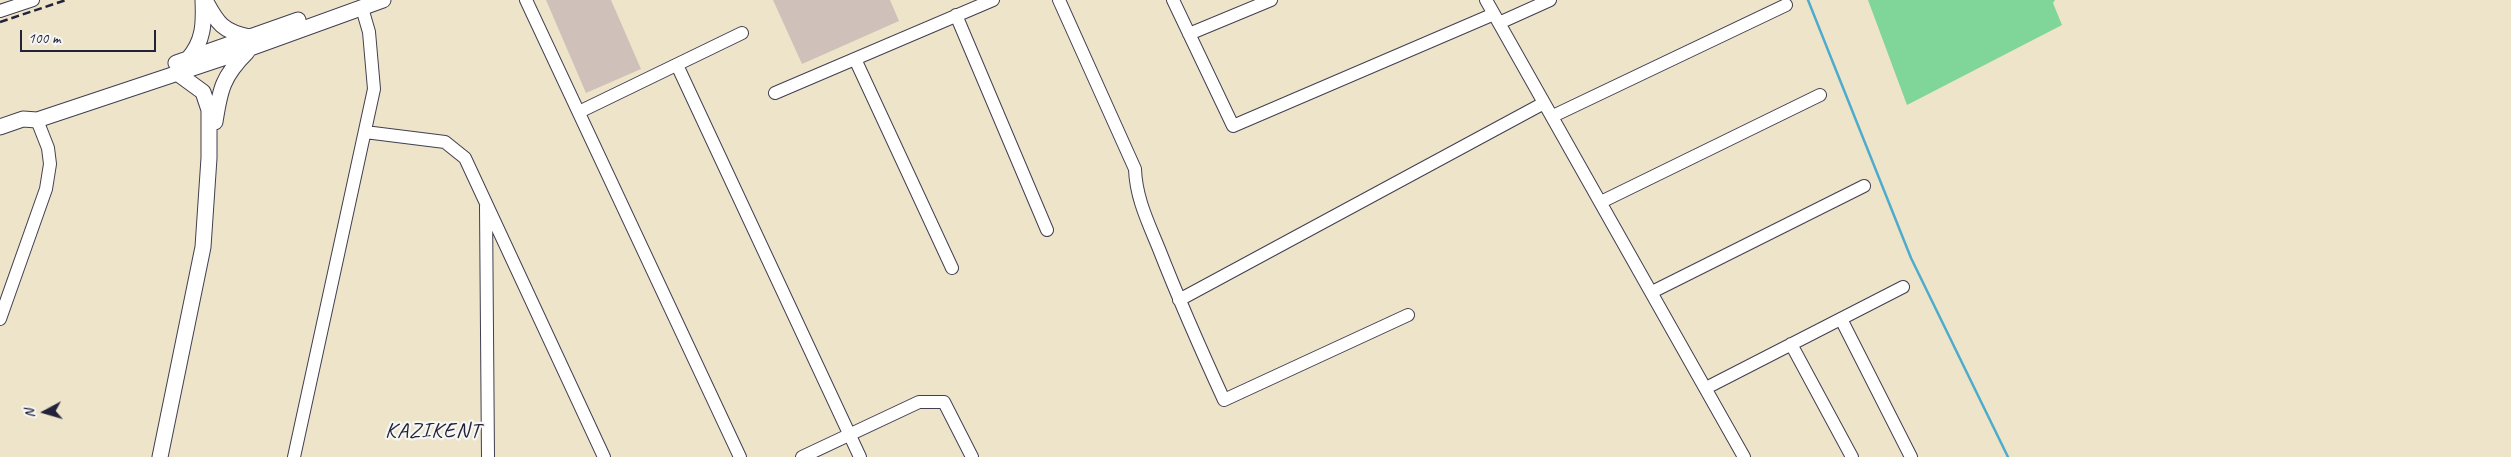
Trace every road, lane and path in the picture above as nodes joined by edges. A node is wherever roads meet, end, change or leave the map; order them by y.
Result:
1 (33, 0) edge
2 (204, 0) edge
3 (383, 0) edge
4 (526, 0) edge
5 (993, 0) edge
6 (1059, 0) edge
7 (1173, 0) edge
8 (1271, 0) edge
9 (1486, 0) edge
10 (1550, 0) edge
11 (359, 4) edge
12 (1786, 5) dead end
13 (0, 12) edge
14 (956, 15) junction
15 (1497, 18) junction
16 (742, 33) dead end
17 (1189, 34) junction
18 (251, 42) junction
19 (187, 59) junction
20 (854, 59) junction
21 (677, 65) junction
22 (177, 73) junction
23 (775, 93) dead end
24 (1820, 95) dead end
25 (1544, 103) junction
26 (579, 112) junction
27 (1552, 116) junction
28 (30, 119) junction
29 (0, 127) edge
30 (365, 132) junction
31 (209, 158) junction
32 (1864, 186) dead end
33 (486, 201) junction
34 (1601, 202) junction
35 (1047, 230) dead end
36 (952, 268) dead end
37 (1903, 287) dead end
38 (1652, 292) junction
39 (4, 295) edge
40 (1179, 300) junction
41 (1408, 315) dead end
42 (1841, 319) junction
43 (0, 320) edge
44 (1791, 344) junction
45 (1706, 388) junction
46 (850, 435) junction
47 (160, 457) edge
48 (294, 457) edge
49 (488, 457) edge
50 (604, 457) edge
51 (740, 457) edge
52 (802, 457) edge
53 (860, 457) edge
54 (972, 457) edge
55 (1744, 457) edge
56 (1852, 457) edge
57 (1911, 457) edge

1 - 13 street
2 - 18 main road
2 - 19 main road
3 - 11 main road
4 - 26 street
5 - 14 street
6 - 40 street
7 - 17 street
8 - 17 street
9 - 15 street
10 - 15 street
11 - 18 main road
11 - 30 street
12 - 27 street
14 - 20 street
14 - 35 street
15 - 17 street
15 - 25 street
16 - 21 street
18 - 19 main road
18 - 22 main road
18 - 31 main road
19 - 28 main road
20 - 23 street
20 - 36 street
21 - 26 street
21 - 46 street
22 - 28 main road
22 - 31 main road
24 - 34 street
25 - 27 street
25 - 40 street
26 - 51 street
27 - 34 street
28 - 29 main road
28 - 39 street
30 - 33 street
30 - 48 street
31 - 47 main road
32 - 38 street
33 - 49 street
33 - 50 street
34 - 38 street
37 - 42 street
38 - 45 street
39 - 43 street
40 - 41 street
42 - 44 street
42 - 57 street
44 - 45 street
44 - 56 street
45 - 55 street
46 - 52 street
46 - 53 street
46 - 54 street

